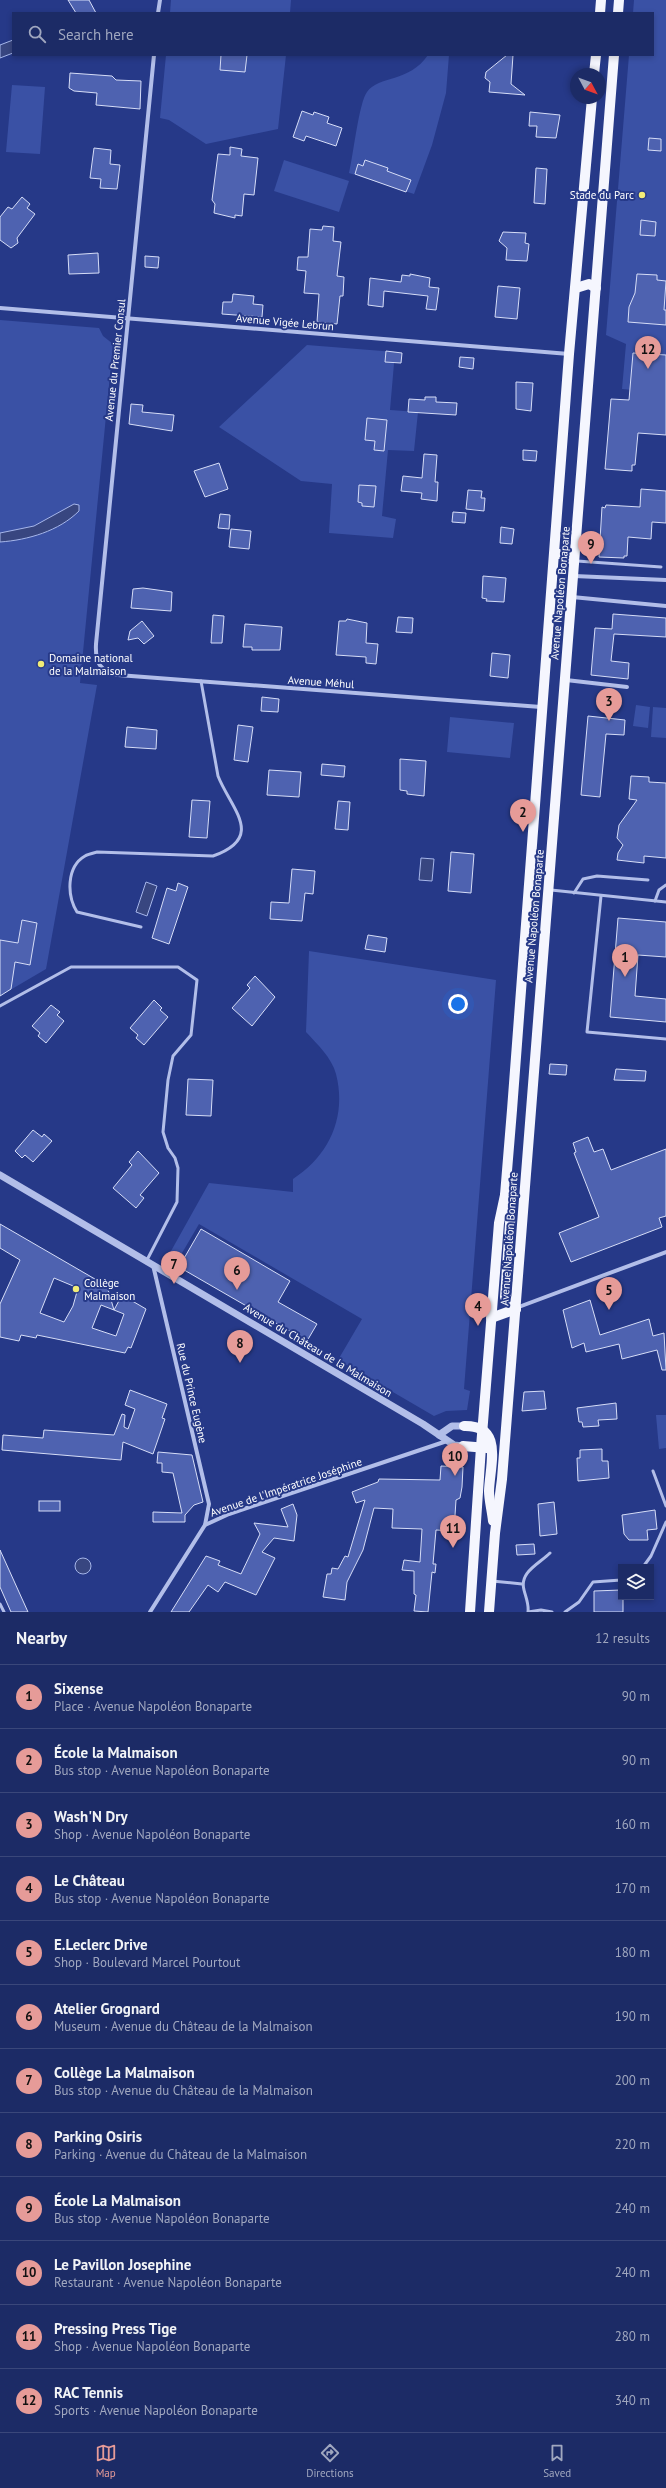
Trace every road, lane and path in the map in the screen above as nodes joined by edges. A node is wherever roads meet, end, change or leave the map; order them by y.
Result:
1 (160, 0) edge
2 (601, 0) edge
3 (619, 0) edge
4 (158, 12) edge
5 (600, 12) edge
6 (618, 12) edge
7 (154, 56) edge
8 (596, 56) edge
9 (614, 56) edge
10 (595, 68) edge
11 (591, 104) edge
12 (576, 288) junction
13 (596, 288) junction
14 (0, 308) edge
15 (128, 318) junction
16 (569, 354) junction
17 (555, 554) junction
18 (574, 562) junction
19 (661, 567) dead end
20 (573, 576) junction
21 (666, 580) edge
22 (572, 597) junction
23 (666, 606) edge
24 (99, 666) joint
25 (565, 680) junction
26 (201, 681) junction
27 (627, 687) dead end
28 (543, 707) junction
29 (648, 880) dead end
30 (666, 885) edge
31 (549, 890) junction
32 (574, 893) junction
33 (600, 896) junction
34 (655, 901) junction
35 (666, 902) edge
36 (141, 927) dead end
37 (0, 1006) edge
38 (666, 1039) edge
39 (0, 1175) edge
40 (505, 1195) junction
41 (666, 1252) edge
42 (149, 1263) junction
43 (516, 1309) junction
44 (491, 1318) junction
45 (464, 1426) joint
46 (482, 1428) junction
47 (439, 1435) junction
48 (448, 1440) junction
49 (463, 1446) joint
50 (480, 1448) junction
51 (492, 1448) junction
52 (504, 1450) junction
53 (653, 1471) dead end
54 (666, 1506) edge
55 (666, 1522) edge
56 (205, 1526) junction
57 (495, 1533) junction
58 (550, 1553) dead end
59 (645, 1564) edge
60 (618, 1580) edge
61 (492, 1581) junction
62 (522, 1584) junction
63 (0, 1604) edge
64 (4, 1612) edge
65 (150, 1612) edge
66 (470, 1612) edge
67 (489, 1612) edge
68 (552, 1612) edge
69 (565, 1612) edge

1 - 4 street
2 - 5 main road
3 - 6 main road
7 - 15 street, Avenue du Premier Consul
8 - 10 main road
9 - 13 main road, Avenue Napoléon Bonaparte
11 - 12 main road, Avenue Napoléon Bonaparte
12 - 13 main road
12 - 16 main road, Avenue Napoléon Bonaparte
13 - 18 main road, Avenue Napoléon Bonaparte
14 - 15 street, Avenue Vigée Lebrun
15 - 16 street, Avenue Vigée Lebrun
15 - 24 street, Avenue du Premier Consul
16 - 17 main road, Avenue Napoléon Bonaparte
17 - 18 main road
17 - 28 main road, Avenue Napoléon Bonaparte
18 - 19 lane
18 - 20 main road, Avenue Napoléon Bonaparte
20 - 21 street
20 - 22 main road, Avenue Napoléon Bonaparte
22 - 23 street
22 - 25 main road, Avenue Napoléon Bonaparte
24 - 26 street, Avenue Méhul
25 - 27 street
25 - 31 main road, Avenue Napoléon Bonaparte
26 - 28 street, Avenue Méhul
26 - 36 lane
28 - 40 main road, Avenue Napoléon Bonaparte
29 - 32 lane
30 - 34 lane
31 - 32 lane
31 - 43 main road, Avenue Napoléon Bonaparte
32 - 33 lane
33 - 34 lane
33 - 38 lane
34 - 35 lane
37 - 42 lane
39 - 42 street, Avenue du Château de la Malmaison
40 - 43 main road
40 - 44 main road, Avenue Napoléon Bonaparte
41 - 43 street
42 - 47 street, Avenue du Château de la Malmaison
42 - 56 street, Rue du Prince Eugène
43 - 44 main road
43 - 52 main road, Avenue Napoléon Bonaparte
44 - 46 main road, Avenue Napoléon Bonaparte
45 - 46 main road
45 - 47 street
46 - 50 main road, Avenue Napoléon Bonaparte
46 - 51 main road
47 - 48 street, Avenue du Château de la Malmaison
48 - 49 street, Avenue du Château de la Malmaison
48 - 56 street, Avenue de l'Impératrice Joséphine
49 - 50 main road
50 - 51 main road
50 - 66 main road, Avenue Napoléon Bonaparte
51 - 52 main road
51 - 57 main road
52 - 57 main road, Avenue Napoléon Bonaparte
53 - 54 lane
55 - 59 lane
56 - 65 street, Avenue de l'Impératrice Joséphine
57 - 61 main road, Avenue Napoléon Bonaparte
58 - 62 lane
60 - 69 lane
61 - 62 lane
61 - 67 main road, Avenue Napoléon Bonaparte
62 - 68 lane
63 - 64 lane

